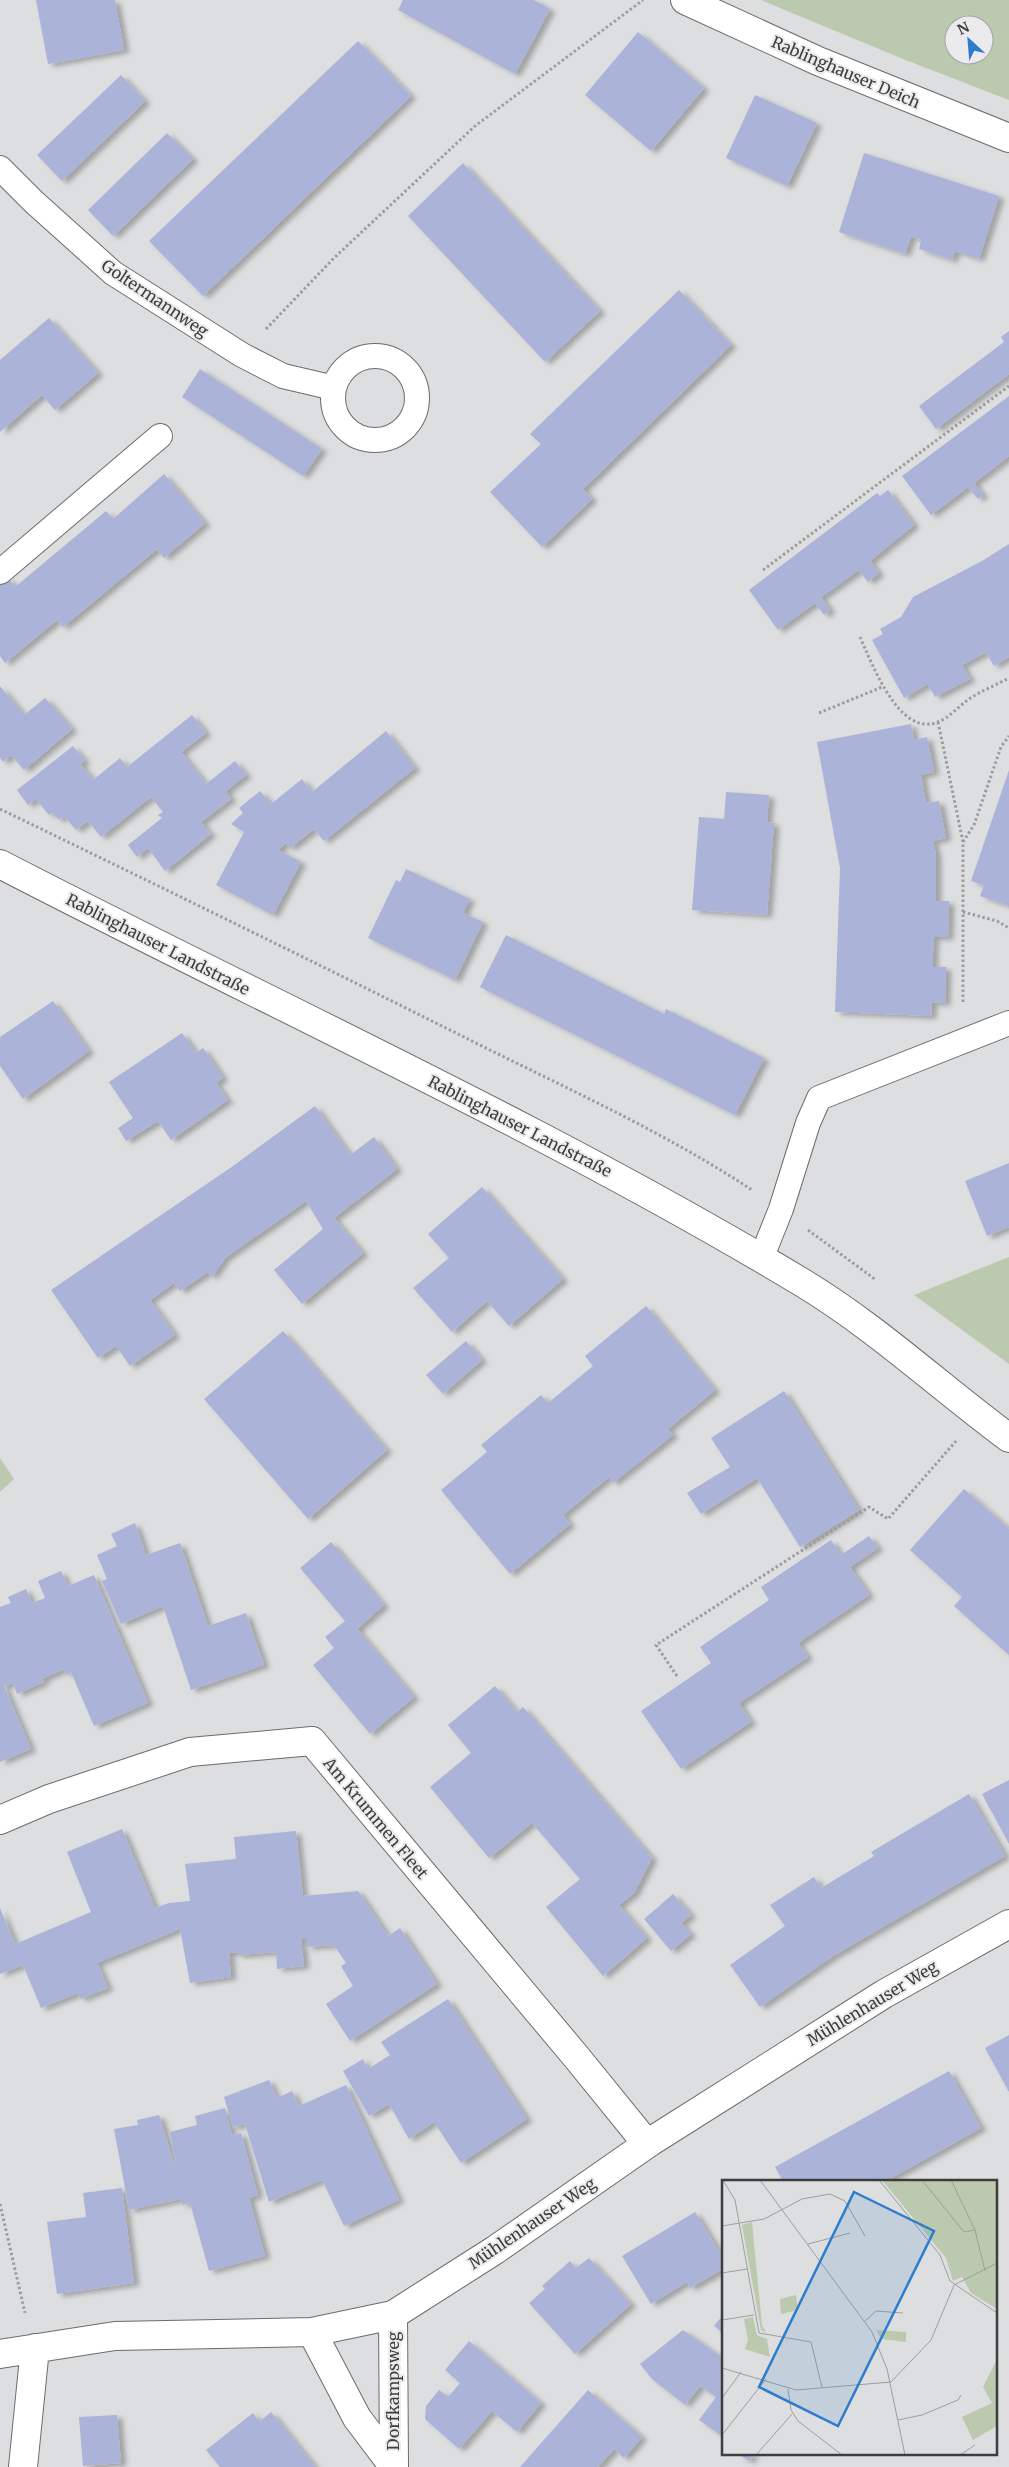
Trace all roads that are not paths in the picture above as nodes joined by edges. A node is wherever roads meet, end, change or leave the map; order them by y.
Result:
1 (685, 0) edge
2 (1009, 138) edge
3 (0, 168) edge
4 (334, 388) dead end
5 (160, 436) dead end
6 (0, 572) edge
7 (0, 864) edge
8 (1009, 1023) edge
9 (761, 1260) junction
10 (1009, 1438) edge
11 (0, 1820) edge
12 (1009, 1924) edge
13 (647, 2144) junction
14 (393, 2315) junction
15 (312, 2332) junction
16 (35, 2348) junction
17 (0, 2354) edge
18 (23, 2467) edge
19 (394, 2467) edge

1 - 2 street, Rablinghauser Deich
3 - 4 lane, Goltermannweg
5 - 6 lane
7 - 9 street, Rablinghauser Landstraße
8 - 9 lane
9 - 10 street, Rablinghauser Landstraße
11 - 13 street, Am Krummen Fleet
12 - 13 street, Mühlenhauser Weg
13 - 14 street, Mühlenhauser Weg
14 - 15 street, Mühlenhauser Weg
14 - 19 street, Dorfkampsweg
15 - 16 street, Mühlenhauser Weg
15 - 19 street, Dorfkampsweg
16 - 17 street, Mühlenhauser Weg
16 - 18 street

